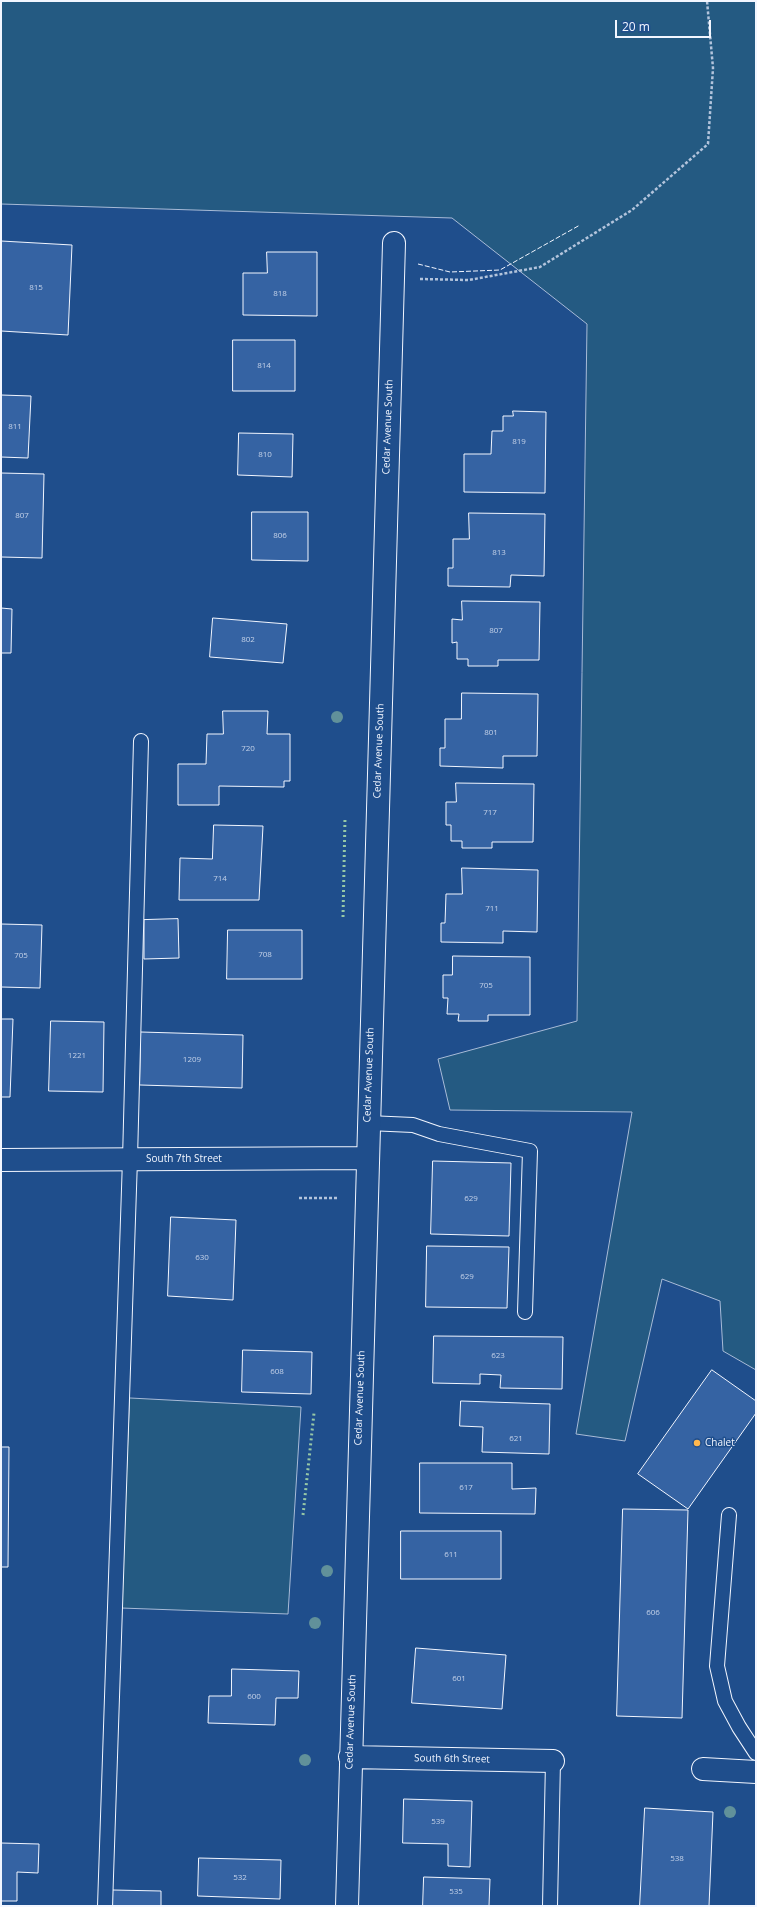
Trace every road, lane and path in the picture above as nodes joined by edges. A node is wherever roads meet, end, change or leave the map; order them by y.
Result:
1 (707, 1) edge
2 (394, 243) dead end
3 (393, 278) junction
4 (141, 741) dead end
5 (368, 1124) junction
6 (367, 1158) junction
7 (130, 1159) junction
8 (1, 1160) edge
9 (299, 1198) dead end
10 (366, 1198) junction
11 (525, 1312) dead end
12 (729, 1515) dead end
13 (756, 1753) edge
14 (350, 1757) junction
15 (553, 1761) joint
16 (703, 1769) dead end
17 (756, 1772) edge
18 (105, 1906) edge
19 (347, 1906) edge
20 (550, 1906) edge

1 - 3 path
2 - 3 street, Cedar Avenue South
3 - 5 street, Cedar Avenue South
4 - 7 lane
5 - 6 street, Cedar Avenue South
5 - 11 lane
6 - 7 street, South 7th Street
6 - 10 street, Cedar Avenue South
7 - 8 street, South 7th Street
7 - 18 lane
9 - 10 path
10 - 14 street, Cedar Avenue South
12 - 13 lane
14 - 15 street, South 6th Street
14 - 19 street, Cedar Avenue South
15 - 20 lane
16 - 17 street

